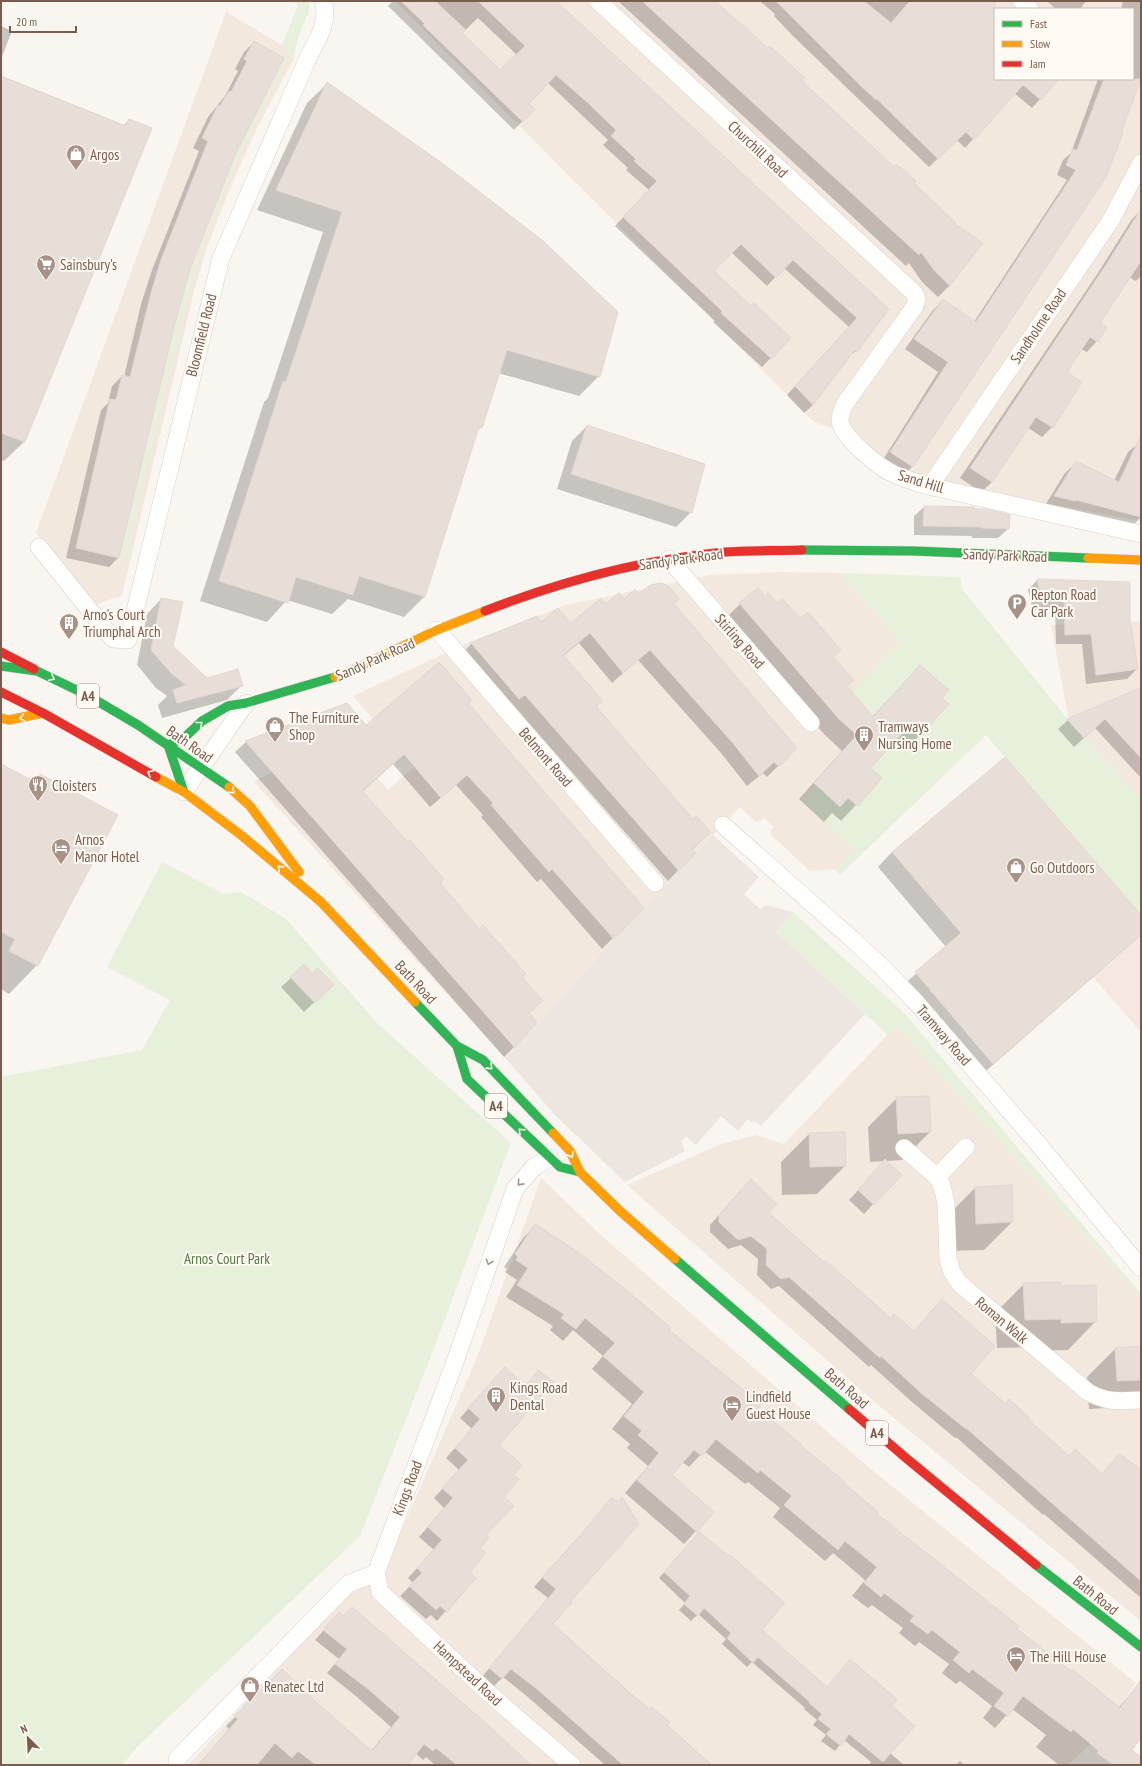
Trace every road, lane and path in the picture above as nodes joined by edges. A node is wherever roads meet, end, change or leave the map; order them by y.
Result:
1 (323, 1) edge
2 (598, 1) edge
3 (1141, 163) edge
4 (918, 298) joint
5 (930, 486) junction
6 (1141, 534) edge
7 (39, 547) dead end
8 (670, 559) junction
9 (1141, 560) edge
10 (438, 630) junction
11 (1, 652) edge
12 (1, 666) edge
13 (37, 670) junction
14 (1, 692) edge
15 (246, 703) junction
16 (42, 713) junction
17 (1, 718) edge
18 (811, 723) dead end
19 (168, 745) junction
20 (200, 769) junction
21 (184, 792) junction
22 (723, 825) dead end
23 (655, 883) dead end
24 (321, 902) junction
25 (457, 1046) junction
26 (966, 1147) dead end
27 (904, 1148) dead end
28 (550, 1158) junction
29 (580, 1172) junction
30 (937, 1177) junction
31 (1141, 1268) edge
32 (1141, 1400) edge
33 (376, 1573) junction
34 (1141, 1647) edge
35 (177, 1762) edge
36 (572, 1765) edge

1 - 7 street, Bloomfield Road
2 - 4 street, Churchill Road
3 - 5 street, Sandholme Road
4 - 5 street, Sand Hill
5 - 6 street, Sand Hill
8 - 9 main road, Sandy Park Road
8 - 10 main road, Sandy Park Road
8 - 18 street, Stirling Road
10 - 15 main road, Sandy Park Road
10 - 23 street, Belmont Road
11 - 13 main road
12 - 13 main road, Bath Road / A4
13 -> 19 main road, Bath Road / A4
14 - 16 main road, Bath Road / A4
19 -> 15 main road, Sandy Park Road
15 - 20 street
16 -> 17 main road
21 -> 16 main road, Bath Road / A4
19 - 20 main road, Bath Road / A4
19 - 21 main road
20 - 21 street
20 -> 24 main road, Bath Road / A4
24 -> 21 main road, Bath Road / A4
22 - 31 street, Tramway Road
24 - 25 main road, Bath Road / A4
28 -> 25 main road, Bath Road / A4
25 -> 29 main road, Bath Road / A4
26 - 30 street
27 - 30 street, Roman Walk
28 - 29 main road, Bath Road / A4
28 -> 33 street, Kings Road
29 - 34 main road, Bath Road / A4
30 - 32 street, Roman Walk
33 - 35 street
33 - 36 street, Hampstead Road

